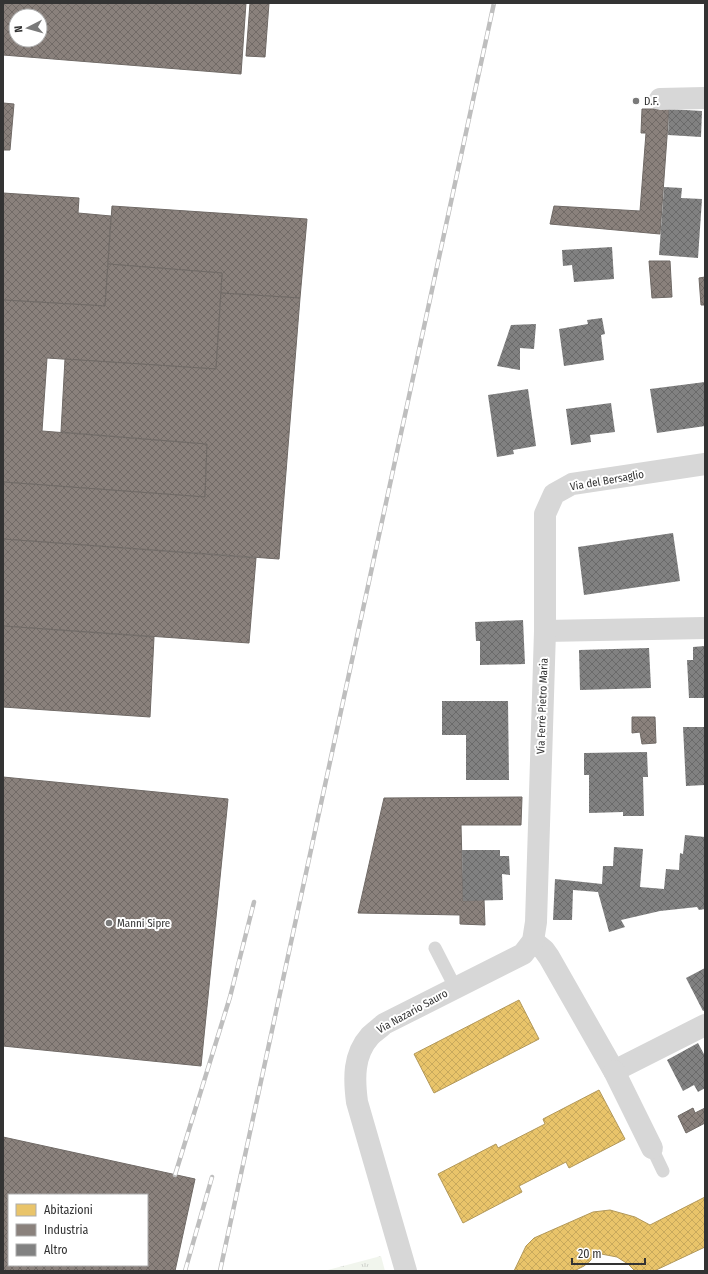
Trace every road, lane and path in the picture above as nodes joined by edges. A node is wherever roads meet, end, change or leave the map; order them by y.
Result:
1 (705, 98) edge
2 (660, 99) dead end
3 (705, 464) edge
4 (705, 628) edge
5 (545, 631) junction
6 (533, 941) junction
7 (435, 948) dead end
8 (455, 988) junction
9 (705, 1025) edge
10 (614, 1071) junction
11 (652, 1148) joint
12 (663, 1171) dead end
13 (406, 1271) edge

1 - 2 street
3 - 5 street, Via del Bersaglio
4 - 5 street
5 - 6 street, Via Ferrè Pietro Maria
6 - 8 street, Via Nazario Sauro
6 - 10 street
7 - 8 lane
8 - 13 street, Via Nazario Sauro
9 - 10 street
10 - 11 street
11 - 12 lane

